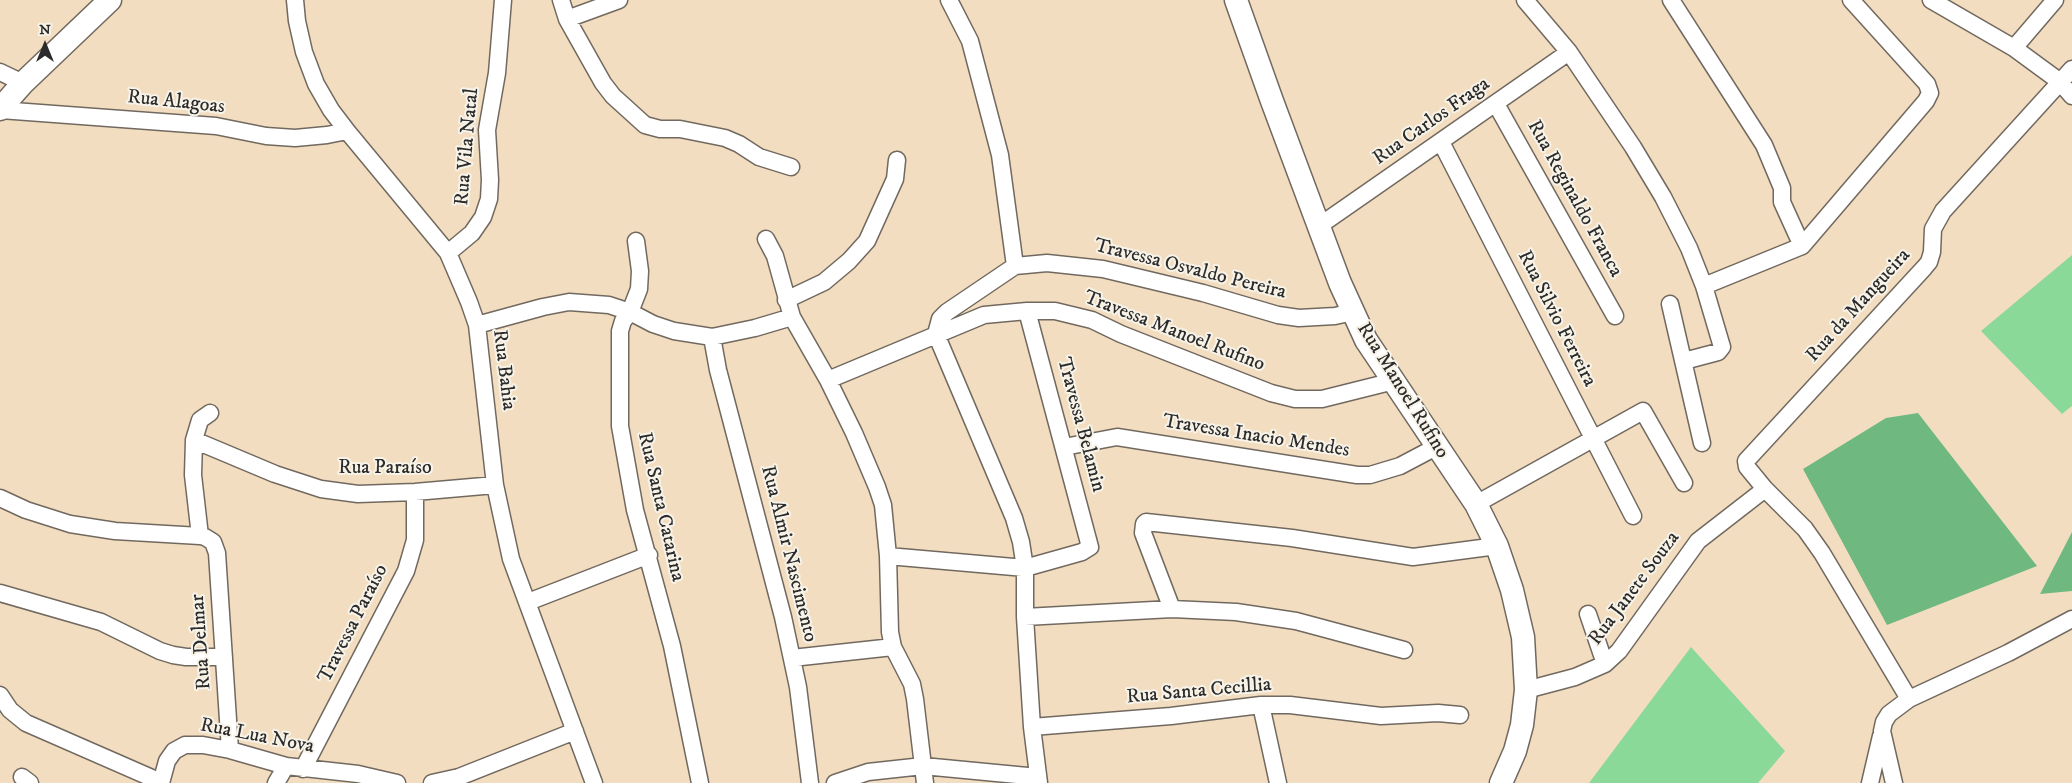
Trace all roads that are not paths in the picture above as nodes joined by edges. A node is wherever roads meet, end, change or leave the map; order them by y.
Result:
1 (110, 0) edge
2 (295, 0) edge
3 (503, 0) edge
4 (561, 0) edge
5 (619, 0) edge
6 (949, 0) edge
7 (1236, 0) edge
8 (1525, 0) edge
9 (1671, 0) edge
10 (1851, 0) edge
11 (1930, 0) edge
12 (2055, 0) edge
13 (566, 20) junction
14 (2014, 48) junction
15 (1569, 52) junction
16 (2072, 69) edge
17 (0, 72) edge
18 (2059, 81) junction
19 (23, 83) junction
20 (2072, 96) edge
21 (1496, 104) junction
22 (0, 109) edge
23 (346, 131) junction
24 (1441, 142) junction
25 (897, 160) dead end
26 (791, 167) dead end
27 (1319, 226) junction
28 (766, 239) dead end
29 (636, 242) dead end
30 (1802, 246) junction
31 (448, 253) junction
32 (1016, 266) junction
33 (1704, 286) junction
34 (786, 300) junction
35 (1670, 304) dead end
36 (1027, 311) junction
37 (630, 312) junction
38 (1353, 312) junction
39 (1615, 316) dead end
40 (792, 317) junction
41 (477, 325) junction
42 (936, 334) junction
43 (712, 337) junction
44 (1684, 361) junction
45 (828, 380) junction
46 (1394, 381) junction
47 (210, 413) dead end
48 (1593, 438) junction
49 (194, 440) junction
50 (1702, 443) dead end
51 (1436, 447) junction
52 (1064, 448) junction
53 (1684, 483) dead end
54 (495, 485) junction
55 (1765, 489) junction
56 (415, 492) junction
57 (0, 498) edge
58 (1476, 504) junction
59 (1634, 516) dead end
60 (202, 536) junction
61 (1497, 546) junction
62 (649, 555) junction
63 (888, 556) junction
64 (1024, 568) junction
65 (0, 594) edge
66 (528, 602) junction
67 (1172, 609) junction
68 (1588, 614) dead end
69 (1025, 617) junction
70 (2072, 618) edge
71 (893, 647) junction
72 (1404, 650) dead end
73 (224, 656) junction
74 (792, 658) junction
75 (1605, 664) junction
76 (1526, 690) junction
77 (0, 695) edge
78 (1909, 699) junction
79 (1261, 705) junction
80 (1460, 715) dead end
81 (1032, 727) junction
82 (575, 731) junction
83 (1882, 731) junction
84 (230, 750) junction
85 (286, 766) junction
86 (923, 766) junction
87 (303, 769) junction
88 (1039, 780) edge
89 (161, 783) edge
90 (276, 783) edge
91 (397, 783) edge
92 (432, 783) edge
93 (594, 783) edge
94 (700, 783) edge
95 (810, 783) edge
96 (835, 783) edge
97 (926, 783) edge
98 (1278, 783) edge
99 (1501, 783) edge
100 (1870, 783) edge
101 (1894, 783) edge

1 - 19 main road
2 - 23 street, Rua Bahia
3 - 31 street, Rua Vila Natal
4 - 13 street
5 - 13 street
6 - 32 street
7 - 27 main road, Rua Manoel Rufino
8 - 15 street
9 - 30 street
10 - 30 street
11 - 14 street
12 - 14 street
13 - 26 street
14 - 18 street
15 - 21 street, Rua Carlos Fraga
15 - 33 street
16 - 18 street, Rua da Mangueira
17 - 19 street
18 - 20 street
18 - 55 street, Rua da Mangueira
19 - 22 main road
21 - 24 street, Rua Carlos Fraga
21 - 39 street, Rua Reginaldo Franca
22 - 23 street, Rua Alagoas
23 - 31 street, Rua Bahia
24 - 27 street, Rua Carlos Fraga
24 - 48 street, Rua Silvio Ferreira
25 - 34 street
27 - 38 main road, Rua Manoel Rufino
28 - 34 street
29 - 37 street, Rua Santa Catarina
30 - 33 street
31 - 41 street, Rua Bahia
32 - 38 street, Travessa Osvaldo Pereira
32 - 42 street
33 - 44 street
34 - 40 street
35 - 44 street
36 - 42 street, Travessa Manoel Rufino
36 - 46 street, Travessa Manoel Rufino
36 - 52 street, Travessa Belamin
37 - 41 street
37 - 43 street
37 - 62 street, Rua Santa Catarina
38 - 46 main road, Rua Manoel Rufino
40 - 43 street
40 - 45 street
41 - 54 street, Rua Bahia
42 - 45 street, Travessa Manoel Rufino
42 - 64 street
43 - 74 street, Rua Almir Nascimento
44 - 50 street
45 - 63 street
46 - 51 main road, Rua Manoel Rufino
47 - 49 street, Rua Delmar
48 - 53 street
48 - 58 street
48 - 59 street, Rua Silvio Ferreira
49 - 56 street, Rua Paraíso
49 - 60 street, Rua Delmar
51 - 52 street, Travessa Inacio Mendes
51 - 58 main road, Rua Manoel Rufino
52 - 64 street, Travessa Belamin
54 - 56 street, Rua Paraíso
54 - 66 street, Rua Bahia
55 - 75 street, Rua Janete Souza
55 - 78 street
56 - 87 street, Travessa Paraíso
57 - 60 street
58 - 61 main road, Rua Manoel Rufino
60 - 73 street, Rua Delmar
61 - 67 street
61 - 76 main road, Rua Manoel Rufino
62 - 66 street
62 - 94 street, Rua Santa Catarina
63 - 64 street
63 - 71 street
64 - 69 street
65 - 73 street
66 - 82 street, Rua Bahia
67 - 69 street
67 - 72 street
68 - 75 street
69 - 81 street
70 - 78 street
71 - 74 street
71 - 86 street
73 - 84 street, Rua Delmar
74 - 95 street, Rua Almir Nascimento
75 - 76 street, Rua Janete Souza
76 - 99 main road, Rua Manoel Rufino
77 - 89 street
78 - 83 street
79 - 80 street, Rua Santa Cecillia
79 - 81 street, Rua Santa Cecillia
79 - 98 street
81 - 88 street
82 - 92 street
82 - 93 street, Rua Bahia
83 - 100 street
83 - 101 street
84 - 85 street, Rua Lua Nova
84 - 89 street, Rua Lua Nova
85 - 87 street, Rua Lua Nova
85 - 90 street
86 - 88 street
86 - 96 street
86 - 97 street
87 - 91 street, Rua Lua Nova

